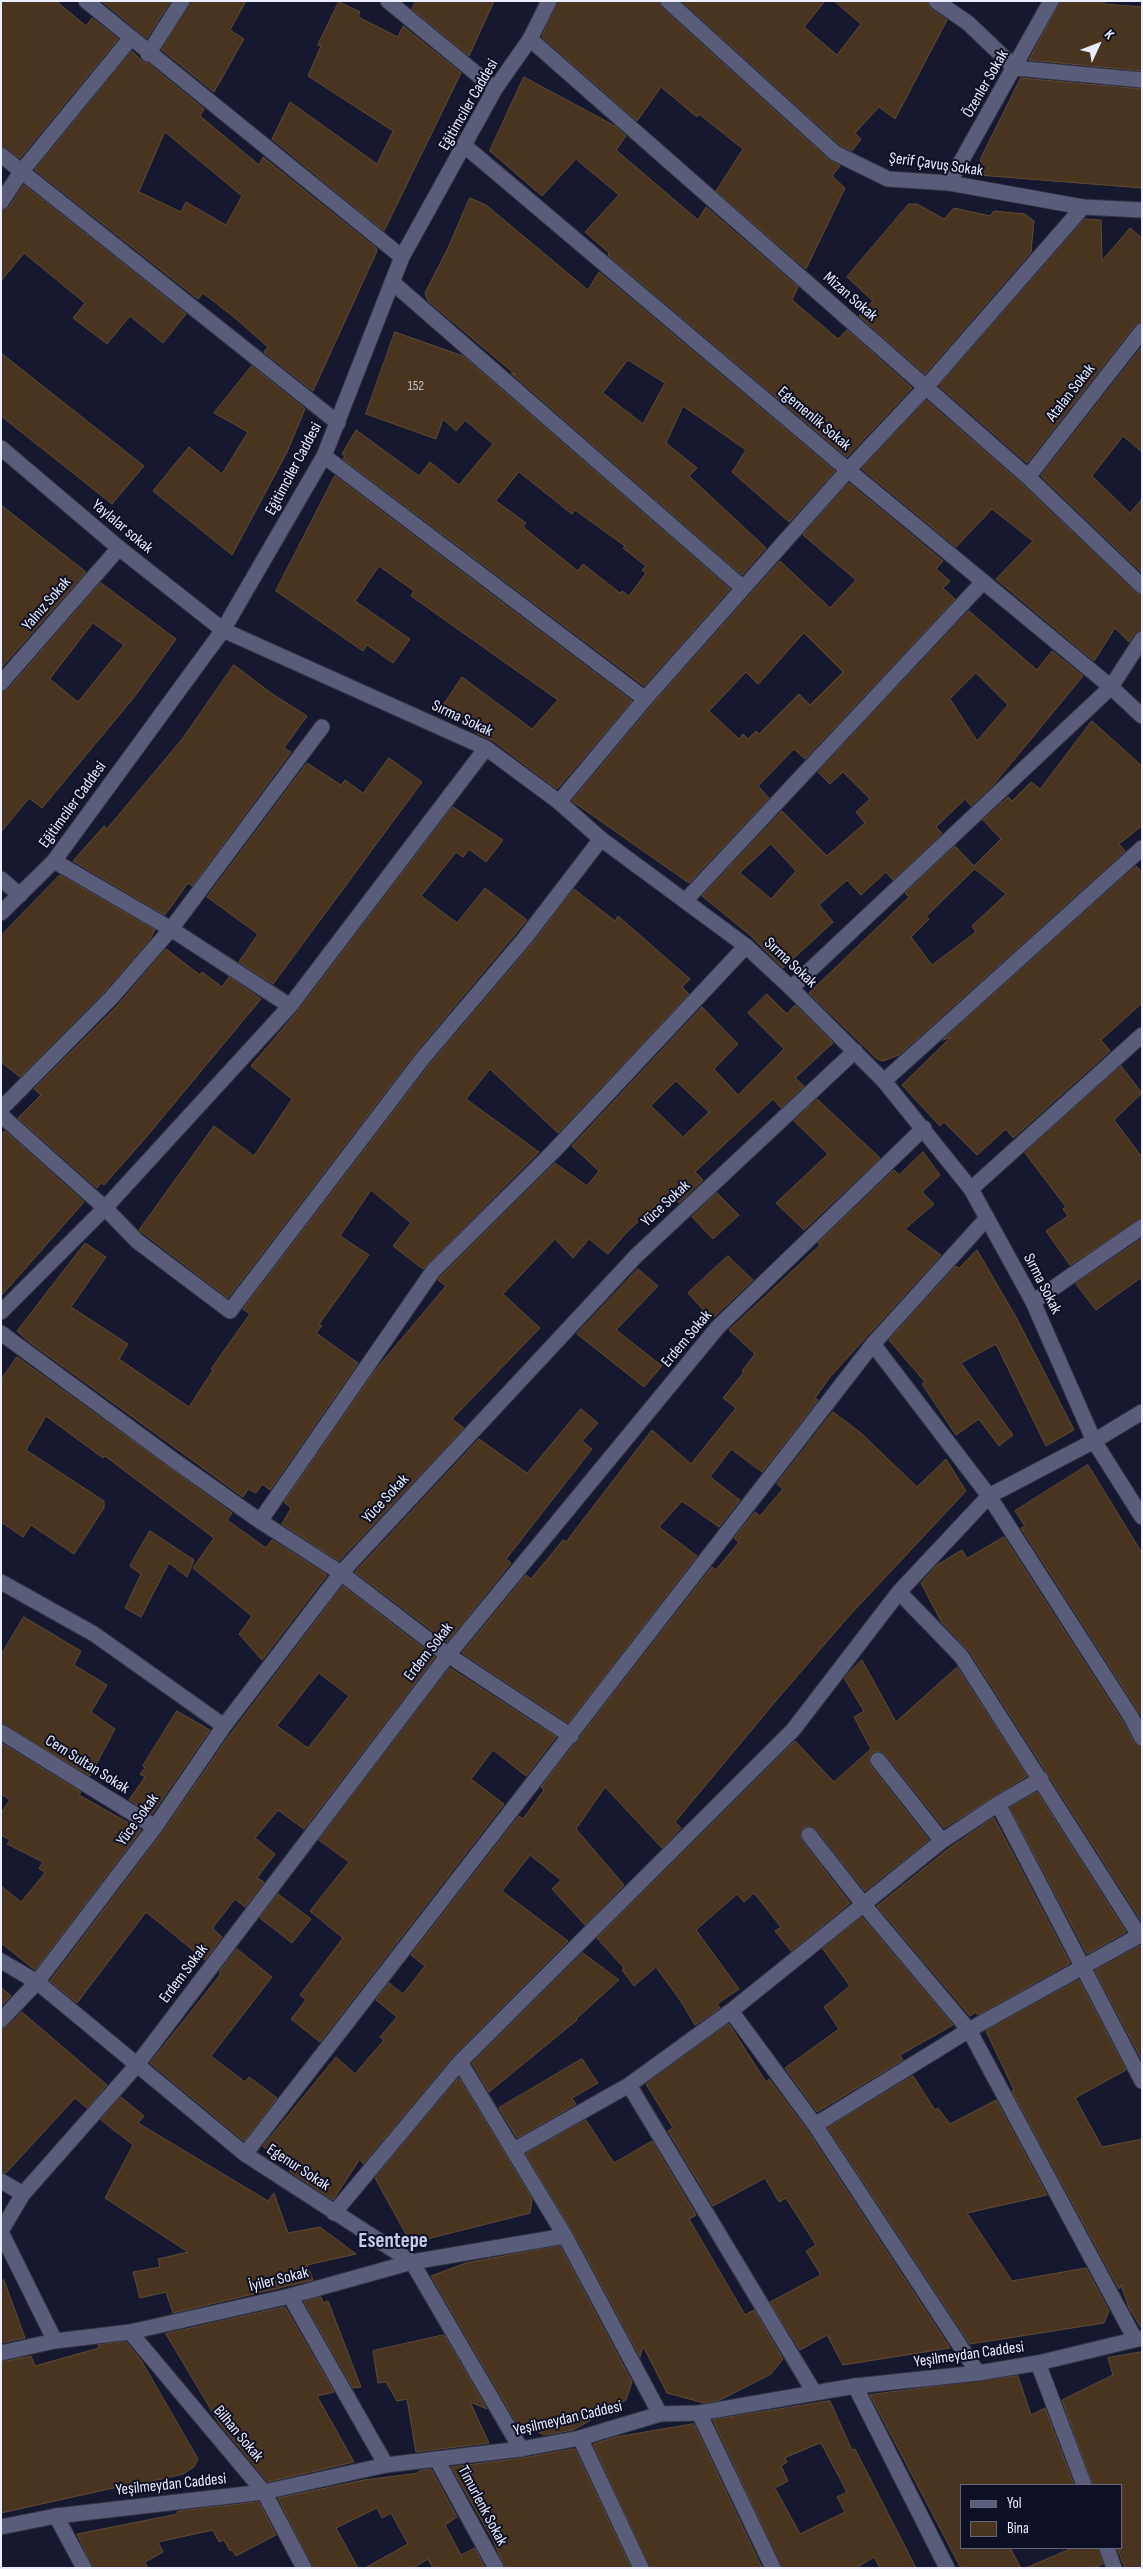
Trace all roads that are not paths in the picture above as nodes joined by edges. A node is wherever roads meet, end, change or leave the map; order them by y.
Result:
1 (86, 1) edge
2 (182, 1) edge
3 (388, 1) edge
4 (549, 1) edge
5 (668, 1) edge
6 (936, 1) edge
7 (1051, 1) edge
8 (130, 39) junction
9 (530, 39) junction
10 (148, 54) junction
11 (1015, 68) junction
12 (1142, 80) edge
13 (495, 90) junction
14 (466, 147) junction
15 (1, 155) edge
16 (21, 172) junction
17 (949, 183) junction
18 (1, 202) edge
19 (1083, 207) junction
20 (1142, 210) edge
21 (402, 258) junction
22 (392, 282) junction
23 (1142, 331) edge
24 (926, 387) junction
25 (338, 423) junction
26 (2, 450) edge
27 (324, 456) junction
28 (848, 470) junction
29 (1028, 477) junction
30 (118, 548) junction
31 (982, 582) junction
32 (1142, 586) edge
33 (743, 588) junction
34 (223, 630) junction
35 (1142, 639) edge
36 (1, 683) edge
37 (1111, 687) junction
38 (645, 699) junction
39 (1142, 716) edge
40 (322, 727) dead end
41 (486, 748) junction
42 (559, 802) junction
43 (601, 839) junction
44 (1142, 848) edge
45 (54, 861) junction
46 (1, 879) edge
47 (20, 895) junction
48 (685, 900) junction
49 (1, 913) edge
50 (171, 928) junction
51 (746, 946) junction
52 (791, 988) junction
53 (290, 1006) junction
54 (1142, 1035) edge
55 (855, 1051) junction
56 (884, 1081) junction
57 (1, 1109) edge
58 (1, 1115) edge
59 (924, 1128) junction
60 (971, 1189) junction
61 (105, 1208) junction
62 (987, 1218) junction
63 (1142, 1227) edge
64 (1033, 1302) junction
65 (1, 1312) edge
66 (1, 1333) edge
67 (873, 1344) junction
68 (1142, 1412) edge
69 (1094, 1440) junction
70 (989, 1496) junction
71 (1142, 1517) edge
72 (260, 1521) junction
73 (341, 1573) junction
74 (1, 1582) edge
75 (899, 1592) junction
76 (448, 1655) junction
77 (224, 1726) junction
78 (1, 1732) edge
79 (571, 1736) junction
80 (1142, 1738) edge
81 (878, 1760) dead end
82 (1041, 1779) junction
83 (998, 1804) junction
84 (155, 1827) junction
85 (809, 1835) dead end
86 (942, 1840) junction
87 (864, 1905) junction
88 (1140, 1935) edge
89 (1, 1961) edge
90 (1084, 1966) junction
91 (36, 1982) junction
92 (731, 2012) junction
93 (1, 2020) edge
94 (969, 2030) junction
95 (460, 2062) junction
96 (136, 2066) junction
97 (1142, 2081) edge
98 (629, 2085) junction
99 (815, 2125) junction
100 (514, 2150) junction
101 (245, 2154) junction
102 (1, 2181) edge
103 (23, 2194) junction
104 (334, 2213) junction
105 (1, 2231) edge
106 (565, 2236) junction
107 (412, 2262) junction
108 (290, 2296) junction
109 (130, 2332) junction
110 (1138, 2339) edge
111 (54, 2341) junction
112 (1, 2353) edge
113 (1038, 2363) junction
114 (978, 2373) junction
115 (855, 2386) junction
116 (814, 2392) junction
117 (699, 2412) junction
118 (660, 2414) junction
119 (580, 2438) junction
120 (521, 2449) junction
121 (437, 2460) junction
122 (386, 2465) junction
123 (1084, 2484) edge
124 (264, 2492) junction
125 (56, 2516) junction
126 (1, 2527) edge
127 (1107, 2549) edge
128 (84, 2568) edge
129 (304, 2568) edge
130 (496, 2568) edge
131 (640, 2568) edge
132 (773, 2568) edge
133 (947, 2568) edge
134 (1114, 2568) edge

1 - 8 street
2 - 10 street
3 - 13 street
4 - 9 street, Eğitimciler Caddesi
5 - 17 street, Şerif Çavuş Sokak
6 - 11 street
7 - 11 street, Özenler Sokak
8 - 10 street
8 - 16 street
9 - 13 street, Eğitimciler Caddesi
9 - 24 street, Mizan Sokak
10 - 21 street
11 - 12 street
11 - 17 street, Özenler Sokak
13 - 14 street, Eğitimciler Caddesi
14 - 21 street, Eğitimciler Caddesi
14 - 28 street, Egemenlik Sokak
15 - 16 street
16 - 18 street
16 - 25 street
17 - 19 street, Şerif Çavuş Sokak
19 - 20 street, Şerif Çavuş Sokak
19 - 24 street
21 - 22 street, Eğitimciler Caddesi
22 - 25 street, Eğitimciler Caddesi
22 - 33 street
23 - 29 street, Atalan Sokak
24 - 28 street
24 - 29 street, Mizan Sokak
25 - 27 street, Eğitimciler Caddesi
26 - 30 street, Yaylalar sokak
27 - 34 street, Eğitimciler Caddesi
27 - 38 street
28 - 31 street, Egemenlik Sokak
28 - 33 street
29 - 32 street, Mizan Sokak
30 - 34 street, Yaylalar sokak
30 - 36 street, Yalnız Sokak
31 - 37 street, Egemenlik Sokak
31 - 48 street
33 - 38 street
34 - 41 street, Sırma Sokak
34 - 45 street, Eğitimciler Caddesi
35 - 37 street
37 - 39 street, Egemenlik Sokak
37 - 52 street
38 - 42 street
40 - 50 street
41 - 42 street, Sırma Sokak
41 - 53 street
42 - 43 street, Sırma Sokak
43 - 48 street, Sırma Sokak
43 - 61 street
44 - 56 street
45 - 47 street, Eğitimciler Caddesi
45 - 50 street
46 - 47 street
47 - 49 street, Eğitimciler Caddesi
48 - 51 street, Sırma Sokak
50 - 53 street
50 - 57 street
51 - 52 street, Sırma Sokak
51 - 72 street
52 - 55 street, Sırma Sokak
53 - 61 street
54 - 60 street
55 - 56 street, Sırma Sokak
55 - 73 street, Yüce Sokak
56 - 59 street, Sırma Sokak
58 - 61 street
59 - 60 street, Sırma Sokak
59 - 76 street, Erdem Sokak
60 - 62 street, Sırma Sokak
61 - 65 street
62 - 64 street, Sırma Sokak
62 - 67 street
63 - 64 street
64 - 69 street, Sırma Sokak
66 - 72 street
67 - 70 street
67 - 79 street
68 - 69 street
69 - 70 street
69 - 71 street, Sırma Sokak
70 - 75 street
70 - 80 street
72 - 73 street
73 - 76 street
73 - 77 street, Yüce Sokak
74 - 77 street
75 - 82 street
75 - 95 street
76 - 79 street
76 - 96 street, Erdem Sokak
77 - 84 street, Yüce Sokak
78 - 84 street, Cem Sultan Sokak
79 - 101 street
81 - 86 street
82 - 83 street
82 - 88 street
83 - 86 street
83 - 90 street
84 - 91 street, Yüce Sokak
85 - 87 street
86 - 87 street
87 - 92 street
87 - 94 street
88 - 90 street
89 - 91 street, Egenur Sokak
90 - 94 street
90 - 97 street
91 - 93 street, Yüce Sokak
91 - 96 street, Egenur Sokak
92 - 98 street
92 - 99 street
94 - 99 street
94 - 110 street
95 - 100 street
95 - 104 street
96 - 101 street, Egenur Sokak
96 - 103 street, Erdem Sokak
98 - 100 street
98 - 116 street
99 - 114 street
100 - 106 street
101 - 104 street, Egenur Sokak
102 - 103 street
103 - 105 street, Erdem Sokak
104 - 107 street, Egenur Sokak
105 - 111 street, Erdem Sokak
106 - 107 street, İyiler Sokak
106 - 118 street
107 - 108 street, İyiler Sokak
107 - 120 street, Egenur Sokak
108 - 109 street, İyiler Sokak
108 - 122 street
109 - 111 street, İyiler Sokak
109 - 124 street, Bilhan Sokak
110 - 113 street, Yeşilmeydan Caddesi
111 - 112 street, İyiler Sokak
113 - 114 street, Yeşilmeydan Caddesi
113 - 123 street
114 - 115 street, Yeşilmeydan Caddesi
115 - 116 street, Yeşilmeydan Caddesi
115 - 133 street
116 - 117 street, Yeşilmeydan Caddesi
117 - 118 street, Yeşilmeydan Caddesi
117 - 132 street
118 - 119 street, Yeşilmeydan Caddesi
119 - 120 street, Yeşilmeydan Caddesi
119 - 131 street
120 - 121 street, Yeşilmeydan Caddesi
121 - 122 street, Yeşilmeydan Caddesi
121 - 130 street, Timurlenk Sokak
122 - 124 street, Yeşilmeydan Caddesi
124 - 125 street, Yeşilmeydan Caddesi
124 - 129 street, Bilhan Sokak
125 - 126 street, Yeşilmeydan Caddesi
125 - 128 street
127 - 134 street

